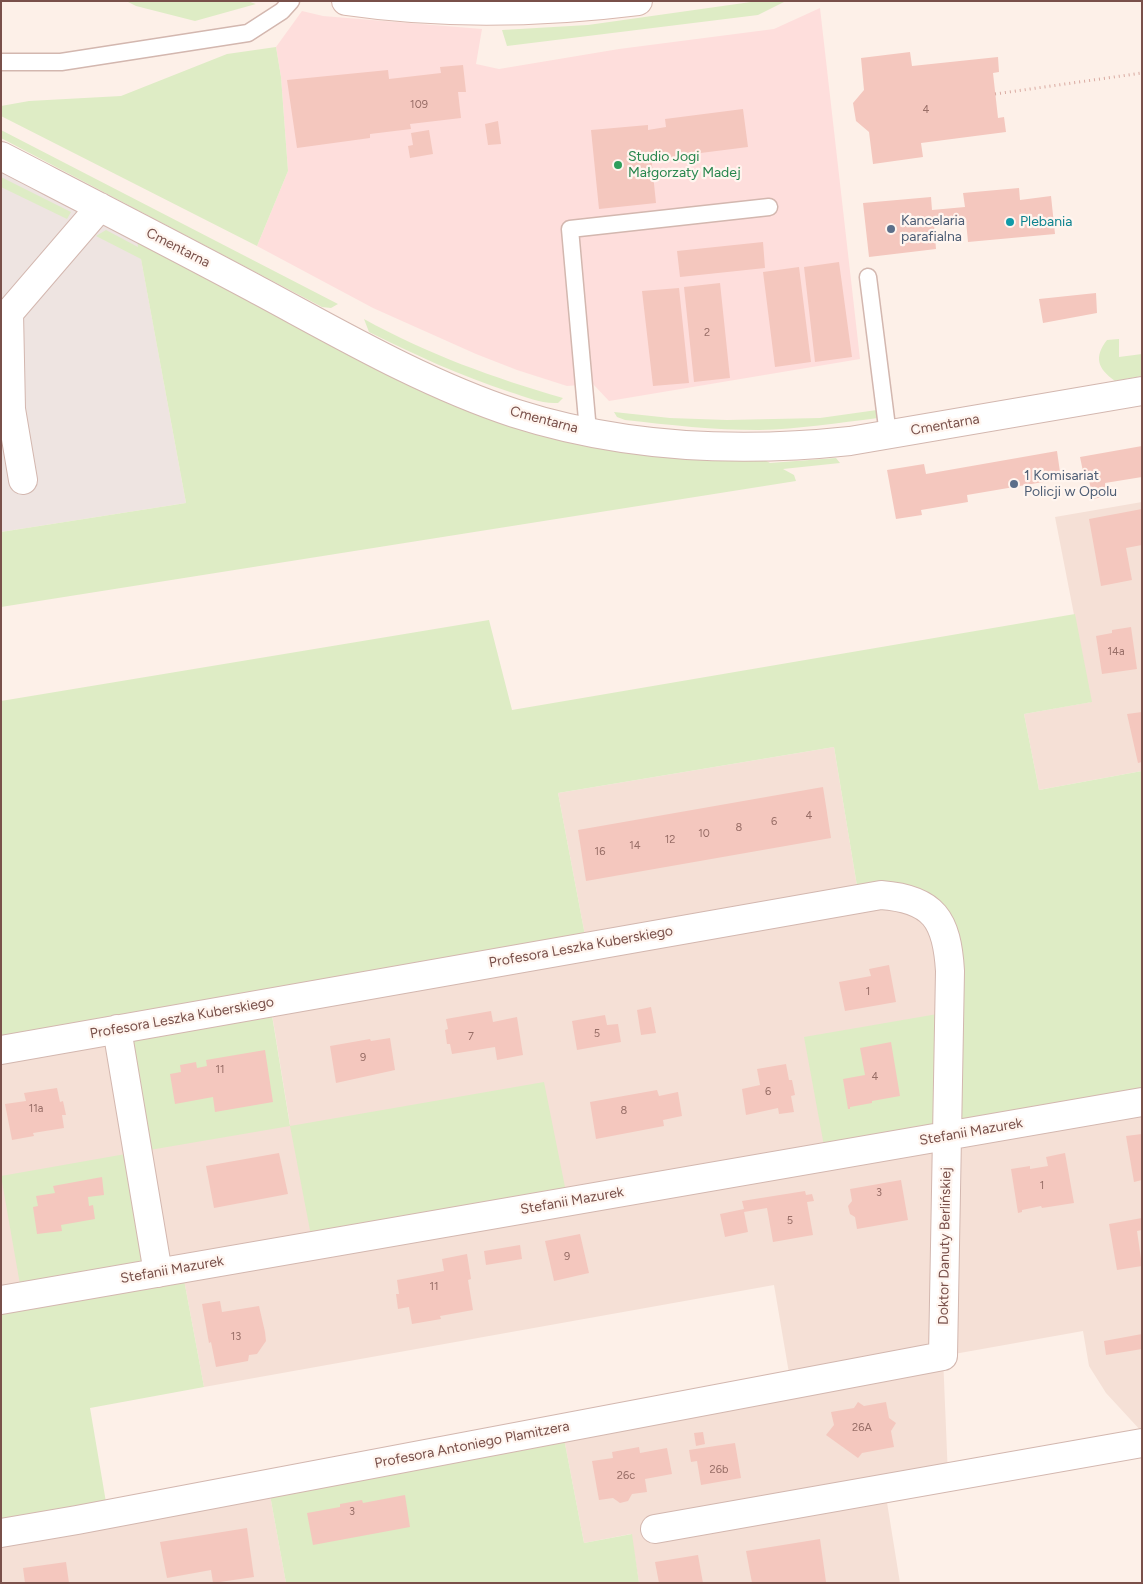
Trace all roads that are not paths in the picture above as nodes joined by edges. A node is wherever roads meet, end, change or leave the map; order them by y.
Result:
1 (291, 1) edge
2 (346, 1) edge
3 (638, 1) edge
4 (1, 62) edge
5 (1, 156) edge
6 (100, 207) junction
7 (769, 207) dead end
8 (868, 277) dead end
9 (1142, 391) edge
10 (588, 431) junction
11 (888, 435) junction
12 (23, 480) dead end
13 (117, 1029) junction
14 (1, 1050) edge
15 (1142, 1102) edge
16 (947, 1136) junction
17 (158, 1272) junction
18 (1, 1300) edge
19 (943, 1356) joint
20 (1142, 1442) edge
21 (655, 1529) dead end
22 (1, 1533) edge

1 - 4 lane
2 - 3 street
5 - 6 street, Cmentarna
6 - 10 street, Cmentarna
6 - 12 street
7 - 10 lane
8 - 11 lane
9 - 11 street, Cmentarna
10 - 11 street, Cmentarna
13 - 14 street, Profesora Leszka Kuberskiego
13 - 16 street, Profesora Leszka Kuberskiego
13 - 17 street
15 - 16 street, Stefanii Mazurek
16 - 17 street, Stefanii Mazurek
16 - 19 street, Doktor Danuty Berlińskiej
17 - 18 street, Stefanii Mazurek
19 - 22 street, Profesora Antoniego Plamitzera
20 - 21 street

